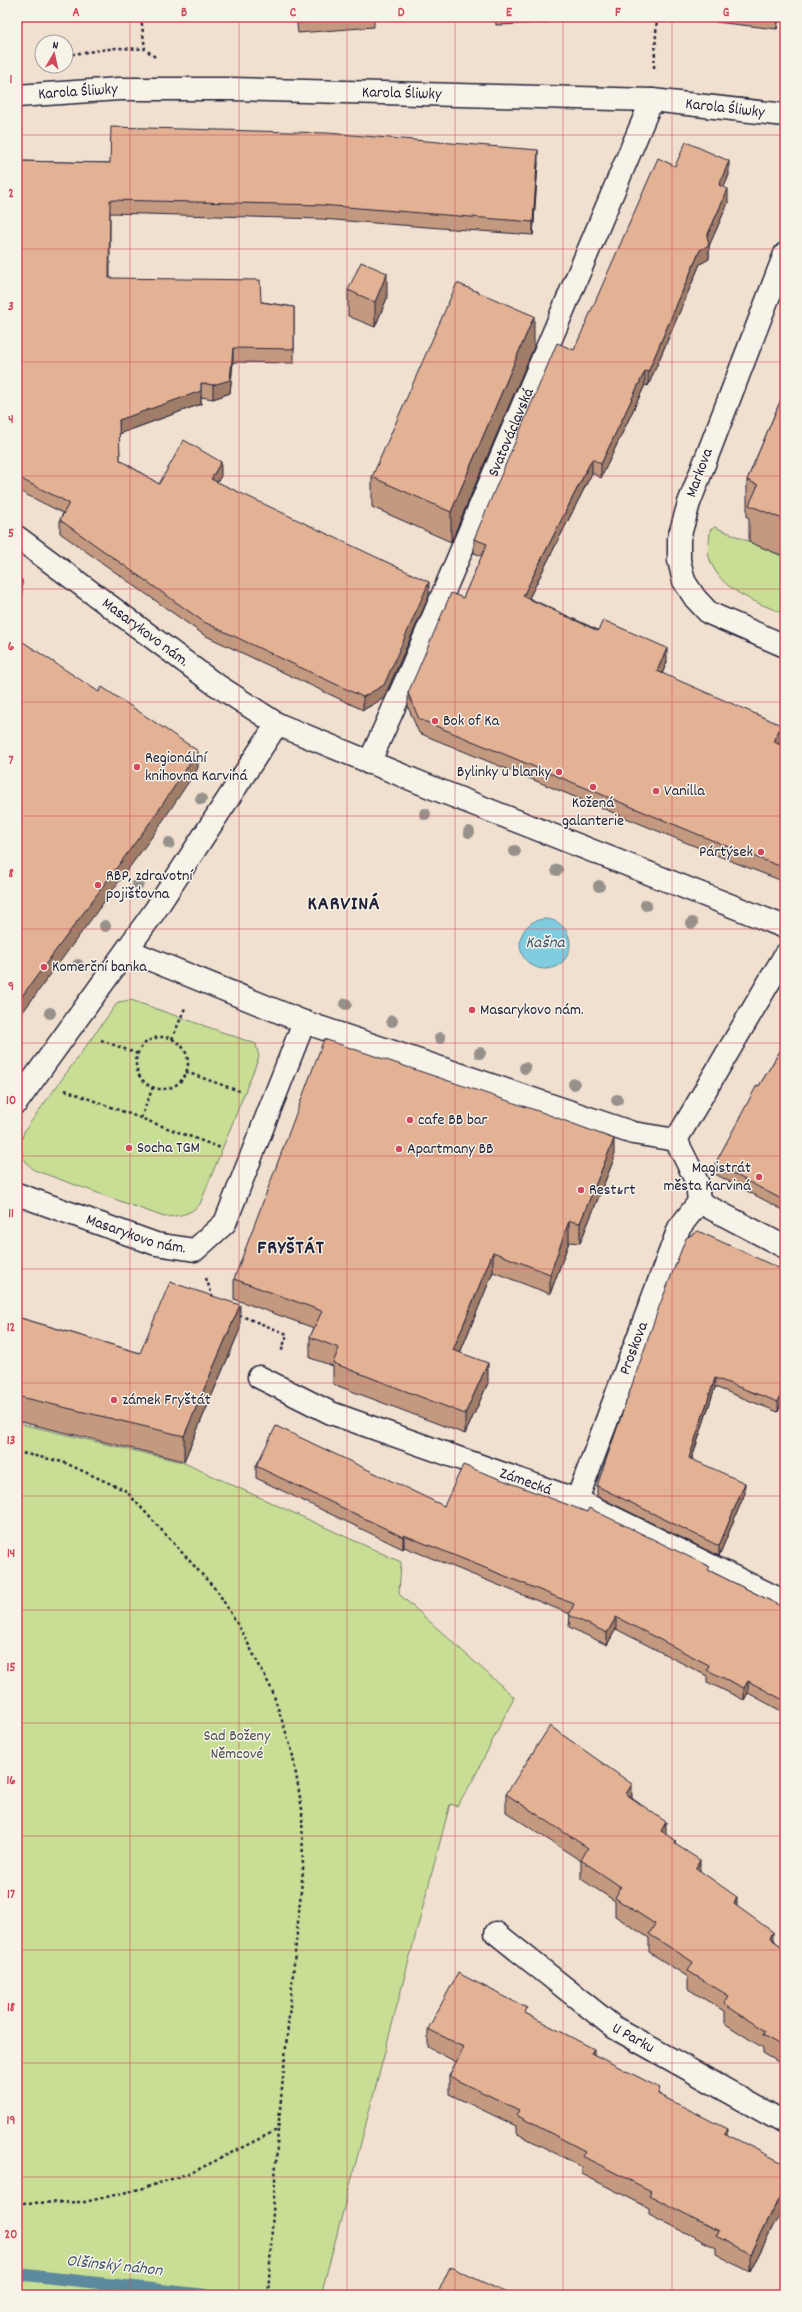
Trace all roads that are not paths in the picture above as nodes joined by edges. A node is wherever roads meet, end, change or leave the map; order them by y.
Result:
1 (17, 96) edge
2 (652, 100) junction
3 (785, 115) edge
4 (785, 254) edge
5 (17, 537) edge
6 (785, 646) edge
7 (277, 724) junction
8 (369, 763) junction
9 (785, 927) edge
10 (127, 950) junction
11 (785, 955) edge
12 (304, 1022) junction
13 (17, 1102) edge
14 (676, 1140) junction
15 (17, 1194) edge
16 (699, 1202) junction
17 (785, 1247) edge
18 (265, 1380) road end
19 (577, 1500) junction
20 (785, 1602) edge
21 (496, 1933) dead end
22 (785, 2123) edge

1 - 2 street, Karola Śliwky
2 - 3 street, Karola Śliwky
2 - 8 street, Svatováclavská
4 - 6 street, Markova
5 - 7 street, Masarykovo nám.
7 - 8 street, Masarykovo nám.
7 - 10 street
8 - 9 street, Masarykovo nám.
10 - 12 street
10 - 13 street
11 - 14 street
12 - 14 street
12 - 15 street, Masarykovo nám.
14 - 16 street
16 - 17 street
16 - 19 street, Proskova
18 - 19 street, Zámecká
19 - 20 street, Zámecká
21 - 22 street, U Parku

